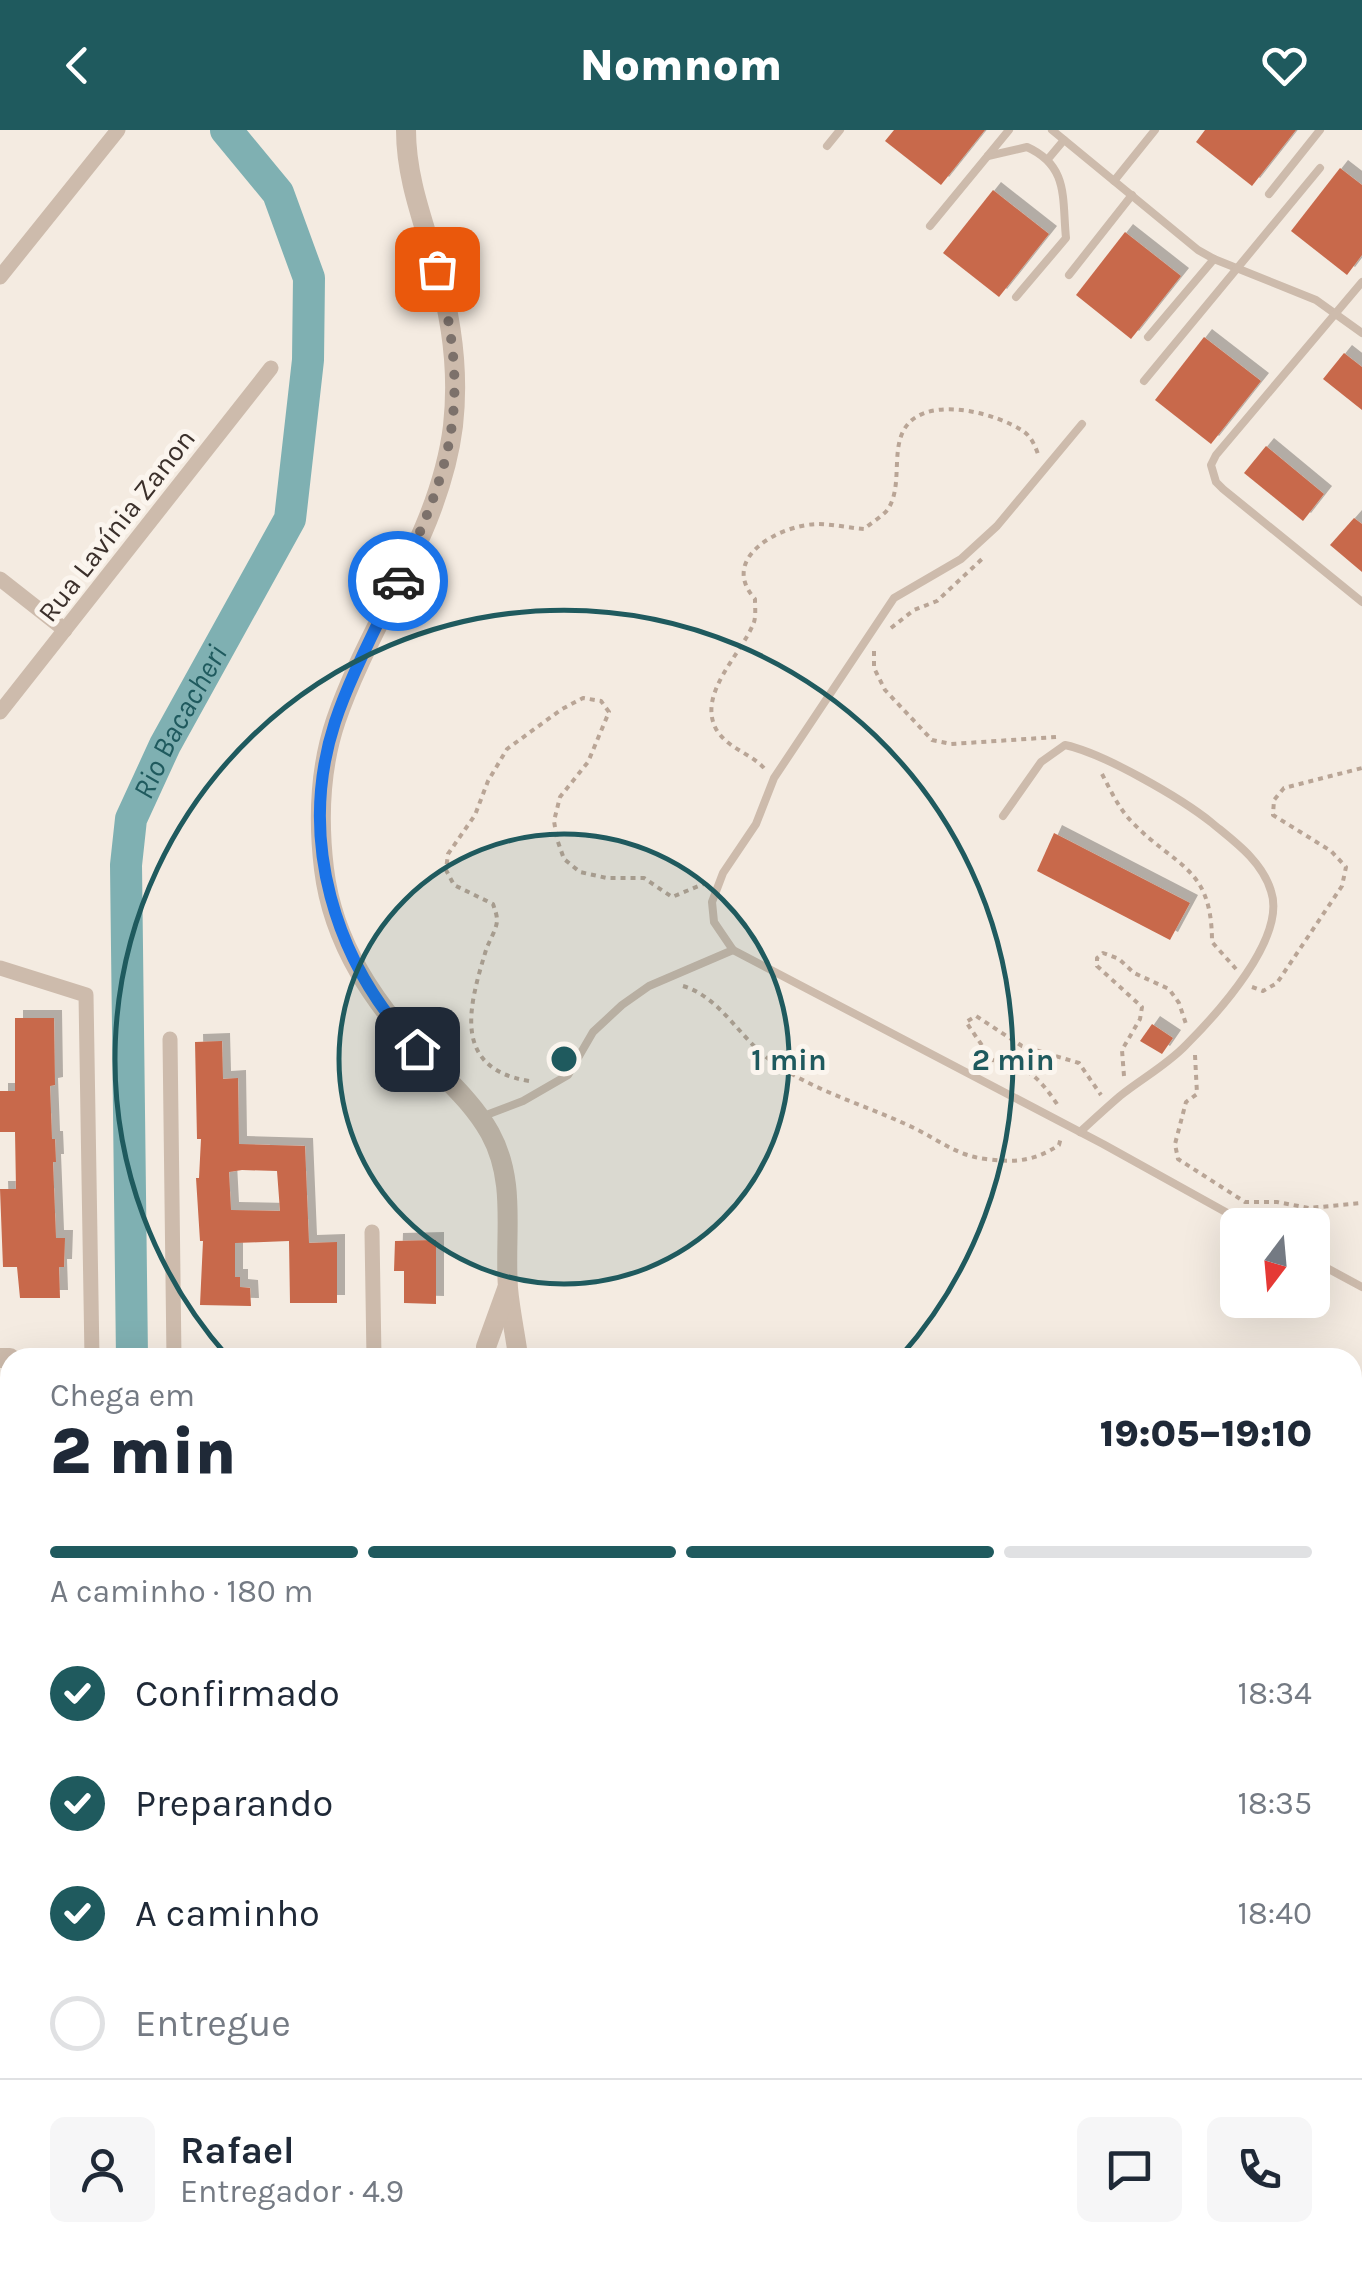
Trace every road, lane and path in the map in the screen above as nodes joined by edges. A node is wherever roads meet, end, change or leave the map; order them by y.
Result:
1 (118, 130) edge
2 (406, 130) edge
3 (840, 130) edge
4 (1010, 130) edge
5 (1052, 130) edge
6 (1155, 130) edge
7 (1320, 130) edge
8 (1064, 140) junction
9 (827, 146) dead end
10 (988, 156) junction
11 (1048, 159) junction
12 (1320, 168) dead end
13 (1114, 180) junction
14 (1269, 194) dead end
15 (1132, 196) junction
16 (930, 226) dead end
17 (1214, 259) junction
18 (1238, 268) junction
19 (1069, 275) dead end
20 (0, 277) edge
21 (1362, 282) edge
22 (1016, 297) dead end
23 (1336, 312) junction
24 (1362, 333) edge
25 (1148, 337) dead end
26 (271, 368) dead end
27 (1144, 380) dead end
28 (1082, 424) dead end
29 (1035, 481) junction
30 (0, 579) edge
31 (1362, 602) edge
32 (64, 630) junction
33 (0, 712) edge
34 (774, 778) junction
35 (1003, 816) dead end
36 (723, 873) junction
37 (733, 950) junction
38 (0, 968) edge
39 (649, 986) junction
40 (170, 1039) dead end
41 (1191, 1039) junction
42 (557, 1083) junction
43 (1118, 1097) junction
44 (480, 1117) junction
45 (1064, 1124) junction
46 (1080, 1132) junction
47 (1362, 1204) edge
48 (1220, 1209) edge
49 (372, 1232) dead end
50 (1330, 1270) edge
51 (508, 1287) junction
52 (1362, 1287) edge
53 (92, 1348) edge
54 (174, 1348) edge
55 (374, 1348) edge
56 (483, 1348) edge
57 (517, 1348) edge

1 - 20 street
2 - 44 street
3 - 9 lane
4 - 10 lane
5 - 8 lane
6 - 13 lane
7 - 14 lane
8 - 11 lane
8 - 13 lane
10 - 11 lane
10 - 16 lane
11 - 22 lane
12 - 18 lane
13 - 15 lane
15 - 17 lane
15 - 19 lane
17 - 18 lane
17 - 25 lane
18 - 23 lane
18 - 27 lane
21 - 23 lane
23 - 24 lane
23 - 31 lane
26 - 32 street, Rua Lavínia Zanon
28 - 29 lane
29 - 34 lane
29 - 34 path
30 - 32 street
32 - 33 street, Rua Lavínia Zanon
34 - 36 lane
35 - 41 lane
36 - 37 lane
36 - 42 path
37 - 39 lane
37 - 45 lane
38 - 53 street
39 - 42 lane
39 - 45 path
40 - 54 street
41 - 43 lane
41 - 43 path
41 - 47 path
42 - 44 lane
43 - 45 path
43 - 46 lane
44 - 51 street
45 - 46 lane
46 - 48 lane
49 - 55 street
50 - 52 lane
51 - 56 street
51 - 57 street

